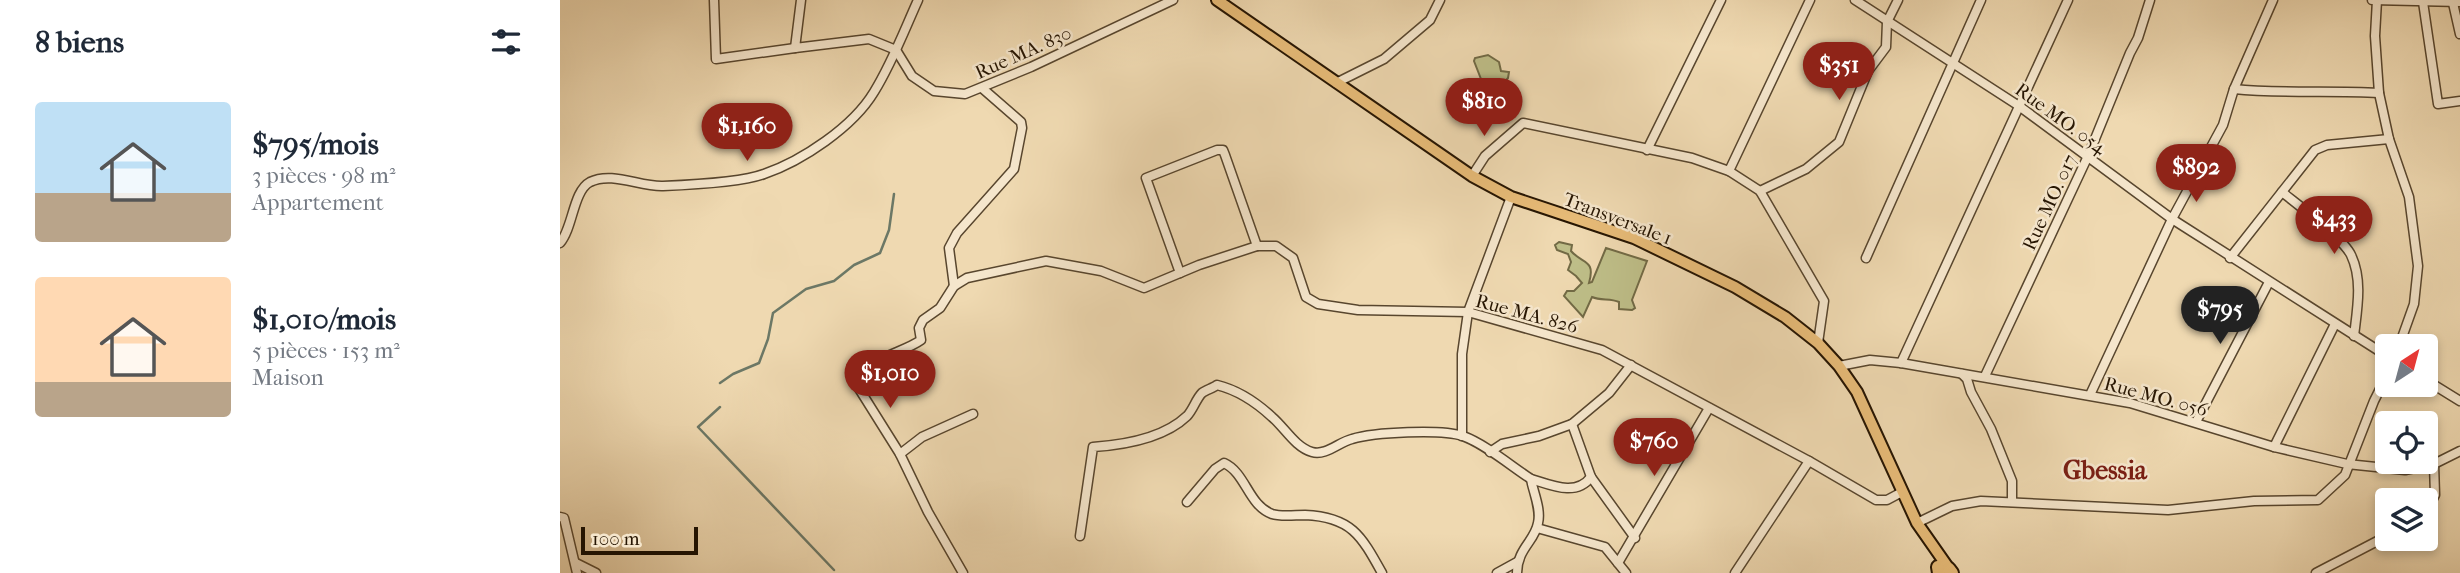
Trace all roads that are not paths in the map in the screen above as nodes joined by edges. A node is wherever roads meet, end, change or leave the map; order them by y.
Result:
1 (714, 0) edge
2 (801, 0) edge
3 (918, 0) edge
4 (1173, 0) edge
5 (1217, 0) edge
6 (1440, 0) edge
7 (1721, 0) edge
8 (1810, 0) edge
9 (1855, 0) edge
10 (1898, 0) edge
11 (1980, 0) edge
12 (2068, 0) edge
13 (2150, 0) edge
14 (2273, 0) edge
15 (2375, 0) edge
16 (2423, 2) edge
17 (2457, 3) edge
18 (1887, 22) junction
19 (2460, 34) edge
20 (795, 48) junction
21 (896, 50) junction
22 (1954, 64) junction
23 (1336, 83) junction
24 (982, 88) junction
25 (2234, 89) junction
26 (2379, 93) junction
27 (2460, 101) edge
28 (2019, 106) junction
29 (2389, 139) junction
30 (1647, 150) junction
31 (2088, 156) junction
32 (1729, 171) junction
33 (1472, 176) junction
34 (1760, 191) junction
35 (2282, 191) junction
36 (1511, 197) junction
37 (2172, 219) junction
38 (560, 243) edge
39 (1257, 246) junction
40 (1866, 258) dead end
41 (2230, 258) junction
42 (1180, 273) junction
43 (2269, 282) junction
44 (954, 286) junction
45 (1468, 312) junction
46 (2335, 324) junction
47 (2403, 334) edge
48 (2354, 336) junction
49 (1818, 343) junction
50 (2375, 349) edge
51 (1901, 363) junction
52 (1631, 365) junction
53 (1839, 366) junction
54 (1961, 373) junction
55 (1985, 376) junction
56 (2438, 387) edge
57 (2090, 395) junction
58 (2377, 397) edge
59 (2460, 401) edge
60 (1709, 408) junction
61 (973, 414) dead end
62 (2196, 422) junction
63 (1573, 424) junction
64 (1462, 436) junction
65 (2274, 447) junction
66 (2460, 451) edge
67 (1490, 452) junction
68 (900, 454) junction
69 (1809, 461) junction
70 (2438, 462) edge
71 (2347, 464) junction
72 (2375, 467) edge
73 (1591, 477) junction
74 (1531, 479) junction
75 (1902, 492) junction
76 (1187, 502) dead end
77 (2012, 502) junction
78 (560, 517) edge
79 (1917, 523) junction
80 (1537, 527) junction
81 (1080, 536) dead end
82 (1635, 538) junction
83 (2375, 543) edge
84 (1517, 562) junction
85 (576, 563) junction
86 (1618, 563) junction
87 (1945, 571) edge
88 (577, 573) edge
89 (596, 573) edge
90 (963, 573) edge
91 (1382, 573) edge
92 (1497, 573) edge
93 (1517, 573) edge
94 (1626, 573) edge
95 (1735, 573) edge
96 (2316, 573) edge

1 - 20 street
2 - 20 street
3 - 21 street
4 - 24 street, Rue MA. 830
5 - 23 main road, Transversale 1
6 - 23 street
7 - 30 street
8 - 32 street
9 - 18 street, Rue MO. 054
10 - 18 street
11 - 22 street
12 - 28 street
13 - 31 street, Rue MO. 017
14 - 25 street
15 - 16 street
15 - 26 street
16 - 17 street
16 - 27 street
17 - 19 street
18 - 22 street, Rue MO. 054
18 - 34 street
20 - 21 street
21 - 24 street, Rue MA. 830
21 - 38 street
22 - 28 street, Rue MO. 054
22 - 40 street
23 - 33 main road, Transversale 1
24 - 44 street
25 - 26 street
25 - 37 street
26 - 29 street
28 - 31 street, Rue MO. 054
28 - 51 street
29 - 35 street
29 - 47 street
30 - 32 street
30 - 33 street
31 - 37 street, Rue MO. 054
31 - 55 street, Rue MO. 017
32 - 34 street
33 - 36 main road, Transversale 1
34 - 49 street
35 - 41 street
35 - 48 street
36 - 45 street
36 - 49 main road, Transversale 1
37 - 41 street, Rue MO. 054
37 - 57 street
39 - 42 street
39 - 42 street
39 - 45 street, Rue MA. 826
41 - 43 street, Rue MO. 054
42 - 44 street
43 - 46 street, Rue MO. 054
43 - 62 street
44 - 68 street
45 - 52 street, Rue MA. 826
45 - 64 street
46 - 48 street, Rue MO. 054
46 - 65 street
48 - 50 street, Rue MO. 054
49 - 53 main road, Transversale 1
51 - 53 street, Rue MO. 056
51 - 54 street, Rue MO. 056
52 - 60 street, Rue MA. 826
52 - 63 street
53 - 75 main road, Transversale 1
54 - 55 street, Rue MO. 056
54 - 77 street
55 - 57 street, Rue MO. 056
56 - 59 street
57 - 62 street, Rue MO. 056
58 - 71 street
60 - 69 street, Rue MA. 826
60 - 82 street
61 - 68 street
62 - 65 street, Rue MO. 056
63 - 67 street
63 - 73 street
64 - 67 street
64 - 81 street
65 - 71 street, Rue MO. 056
66 - 70 street, Rue MO. 056
67 - 74 street
68 - 90 street
69 - 75 street, Rue MA. 826
69 - 95 street
71 - 72 street, Rue MO. 056
71 - 77 street
73 - 74 street
73 - 82 street
74 - 80 street
75 - 79 main road, Transversale 1
76 - 91 street
77 - 79 street
78 - 85 street
79 - 87 main road, Transversale 1
80 - 84 street
80 - 86 street
82 - 86 street
83 - 96 street
84 - 92 street
84 - 93 street
85 - 88 street
85 - 89 street
86 - 94 street

